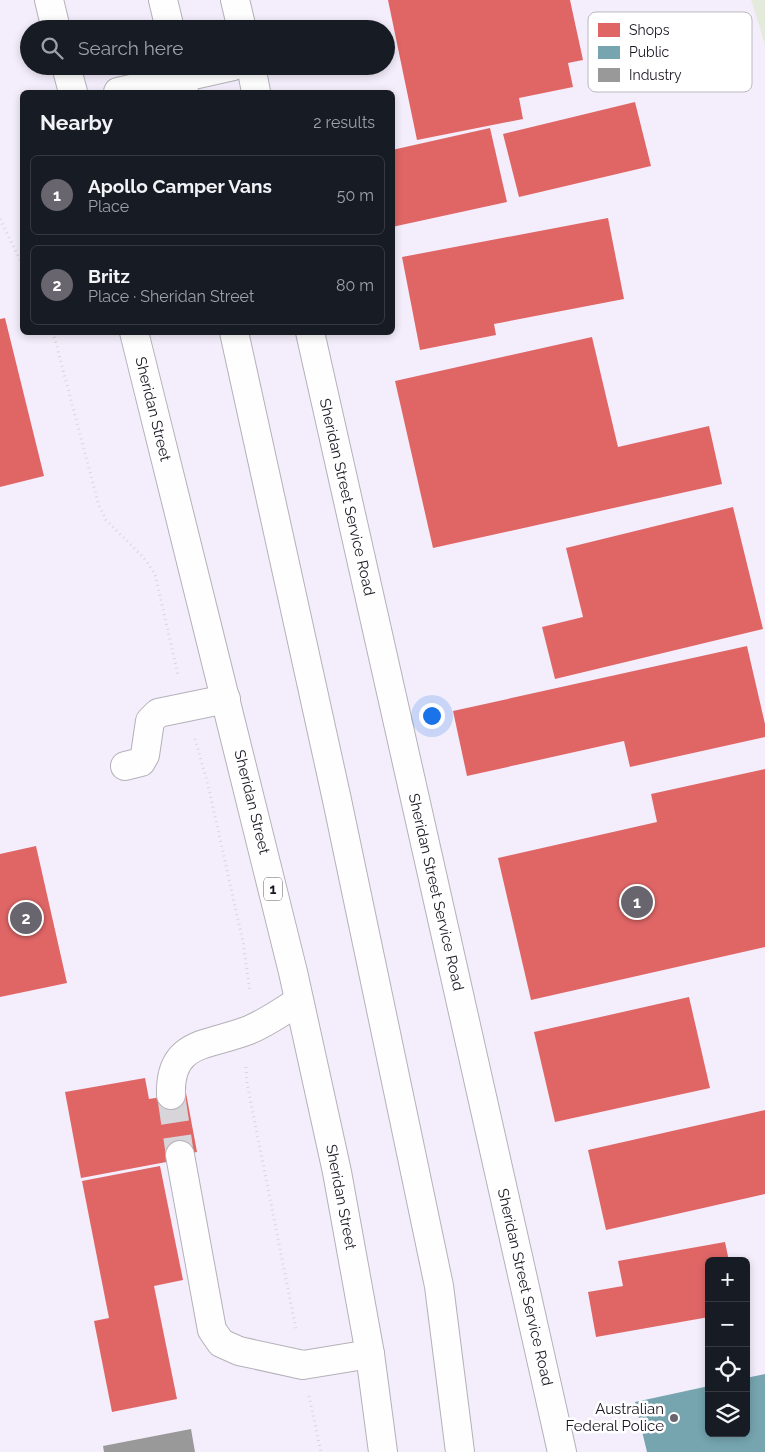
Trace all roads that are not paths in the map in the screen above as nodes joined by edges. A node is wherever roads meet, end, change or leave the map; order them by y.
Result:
1 (49, 0) edge
2 (163, 0) edge
3 (235, 0) edge
4 (54, 20) edge
5 (168, 20) edge
6 (240, 20) edge
7 (68, 75) edge
8 (197, 75) edge
9 (252, 75) edge
10 (181, 79) edge
11 (72, 90) edge
12 (128, 90) edge
13 (256, 90) edge
14 (135, 335) edge
15 (235, 335) edge
16 (311, 335) edge
17 (226, 699) junction
18 (125, 766) dead end
19 (299, 1001) junction
20 (171, 1095) tunnel mouth
21 (180, 1155) tunnel mouth
22 (370, 1354) junction
23 (383, 1452) edge
24 (460, 1452) edge
25 (562, 1452) edge

1 - 4 main road
2 - 5 main road
3 - 6 main road
7 - 11 main road
8 - 10 main road
9 - 13 main road
10 - 12 main road
14 - 17 main road, Sheridan Street / 1
15 - 24 main road
16 - 25 main road, Sheridan Street Service Road
17 - 18 main road
17 - 19 main road, Sheridan Street / 1
19 - 20 main road
19 - 22 main road, Sheridan Street / 1
21 - 22 main road
22 - 23 main road, Sheridan Street / 1

